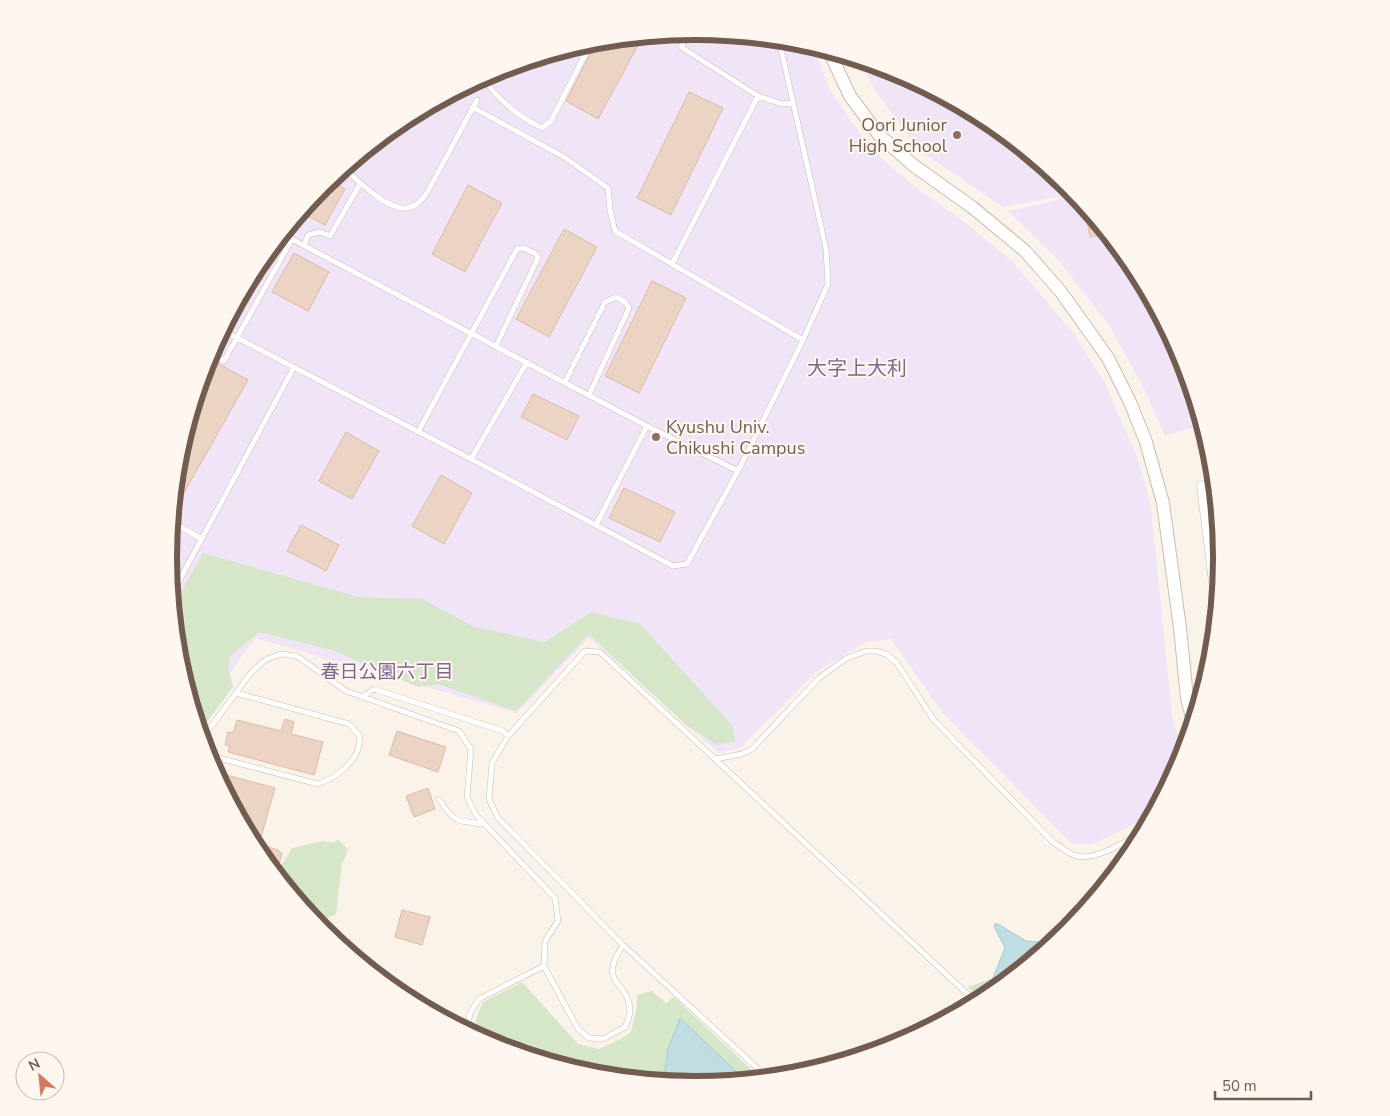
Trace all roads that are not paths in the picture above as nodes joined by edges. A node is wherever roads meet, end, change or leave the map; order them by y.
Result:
1 (684, 40) edge
2 (780, 47) edge
3 (587, 52) edge
4 (833, 59) edge
5 (487, 83) edge
6 (758, 96) junction
7 (477, 100) dead end
8 (792, 103) junction
9 (472, 108) junction
10 (349, 173) edge
11 (360, 184) junction
12 (289, 237) edge
13 (292, 239) junction
14 (304, 246) junction
15 (672, 264) junction
16 (228, 333) edge
17 (470, 333) junction
18 (238, 338) junction
19 (803, 340) junction
20 (496, 346) junction
21 (217, 357) edge
22 (527, 362) junction
23 (294, 367) junction
24 (565, 382) junction
25 (589, 395) junction
26 (648, 426) junction
27 (418, 432) junction
28 (472, 459) junction
29 (738, 471) junction
30 (1202, 486) dead end
31 (178, 525) edge
32 (596, 525) junction
33 (202, 538) junction
34 (1213, 571) edge
35 (178, 583) edge
36 (236, 693) junction
37 (363, 697) junction
38 (1190, 711) edge
39 (207, 732) edge
40 (508, 736) junction
41 (217, 758) edge
42 (715, 759) junction
43 (439, 799) dead end
44 (484, 824) junction
45 (1131, 838) edge
46 (623, 945) junction
47 (544, 966) junction
48 (970, 997) edge
49 (468, 1024) edge
50 (762, 1072) edge

1 - 6 lane
2 - 8 lane
3 - 5 lane
4 - 38 street
6 - 8 lane
6 - 15 lane
7 - 9 lane
8 - 19 lane
9 - 11 lane
9 - 15 lane
10 - 11 lane
11 - 14 lane
12 - 13 lane
13 - 14 lane
13 - 18 lane
14 - 17 lane
15 - 19 lane
16 - 18 lane
17 - 20 lane
17 - 20 lane
17 - 27 lane
18 - 21 lane
18 - 23 lane
19 - 29 lane
20 - 22 lane
22 - 24 lane
22 - 28 lane
23 - 27 lane
23 - 33 lane
24 - 25 lane
24 - 25 lane
25 - 26 lane
26 - 29 lane
26 - 32 lane
27 - 28 lane
28 - 32 lane
29 - 32 lane
30 - 34 street
31 - 33 lane
33 - 35 lane
36 - 37 lane
36 - 39 lane
36 - 41 lane
37 - 40 lane
37 - 44 lane
40 - 42 lane
40 - 46 lane
42 - 45 lane
42 - 48 lane
43 - 44 lane
44 - 47 lane
46 - 47 lane
46 - 50 lane
47 - 49 lane

